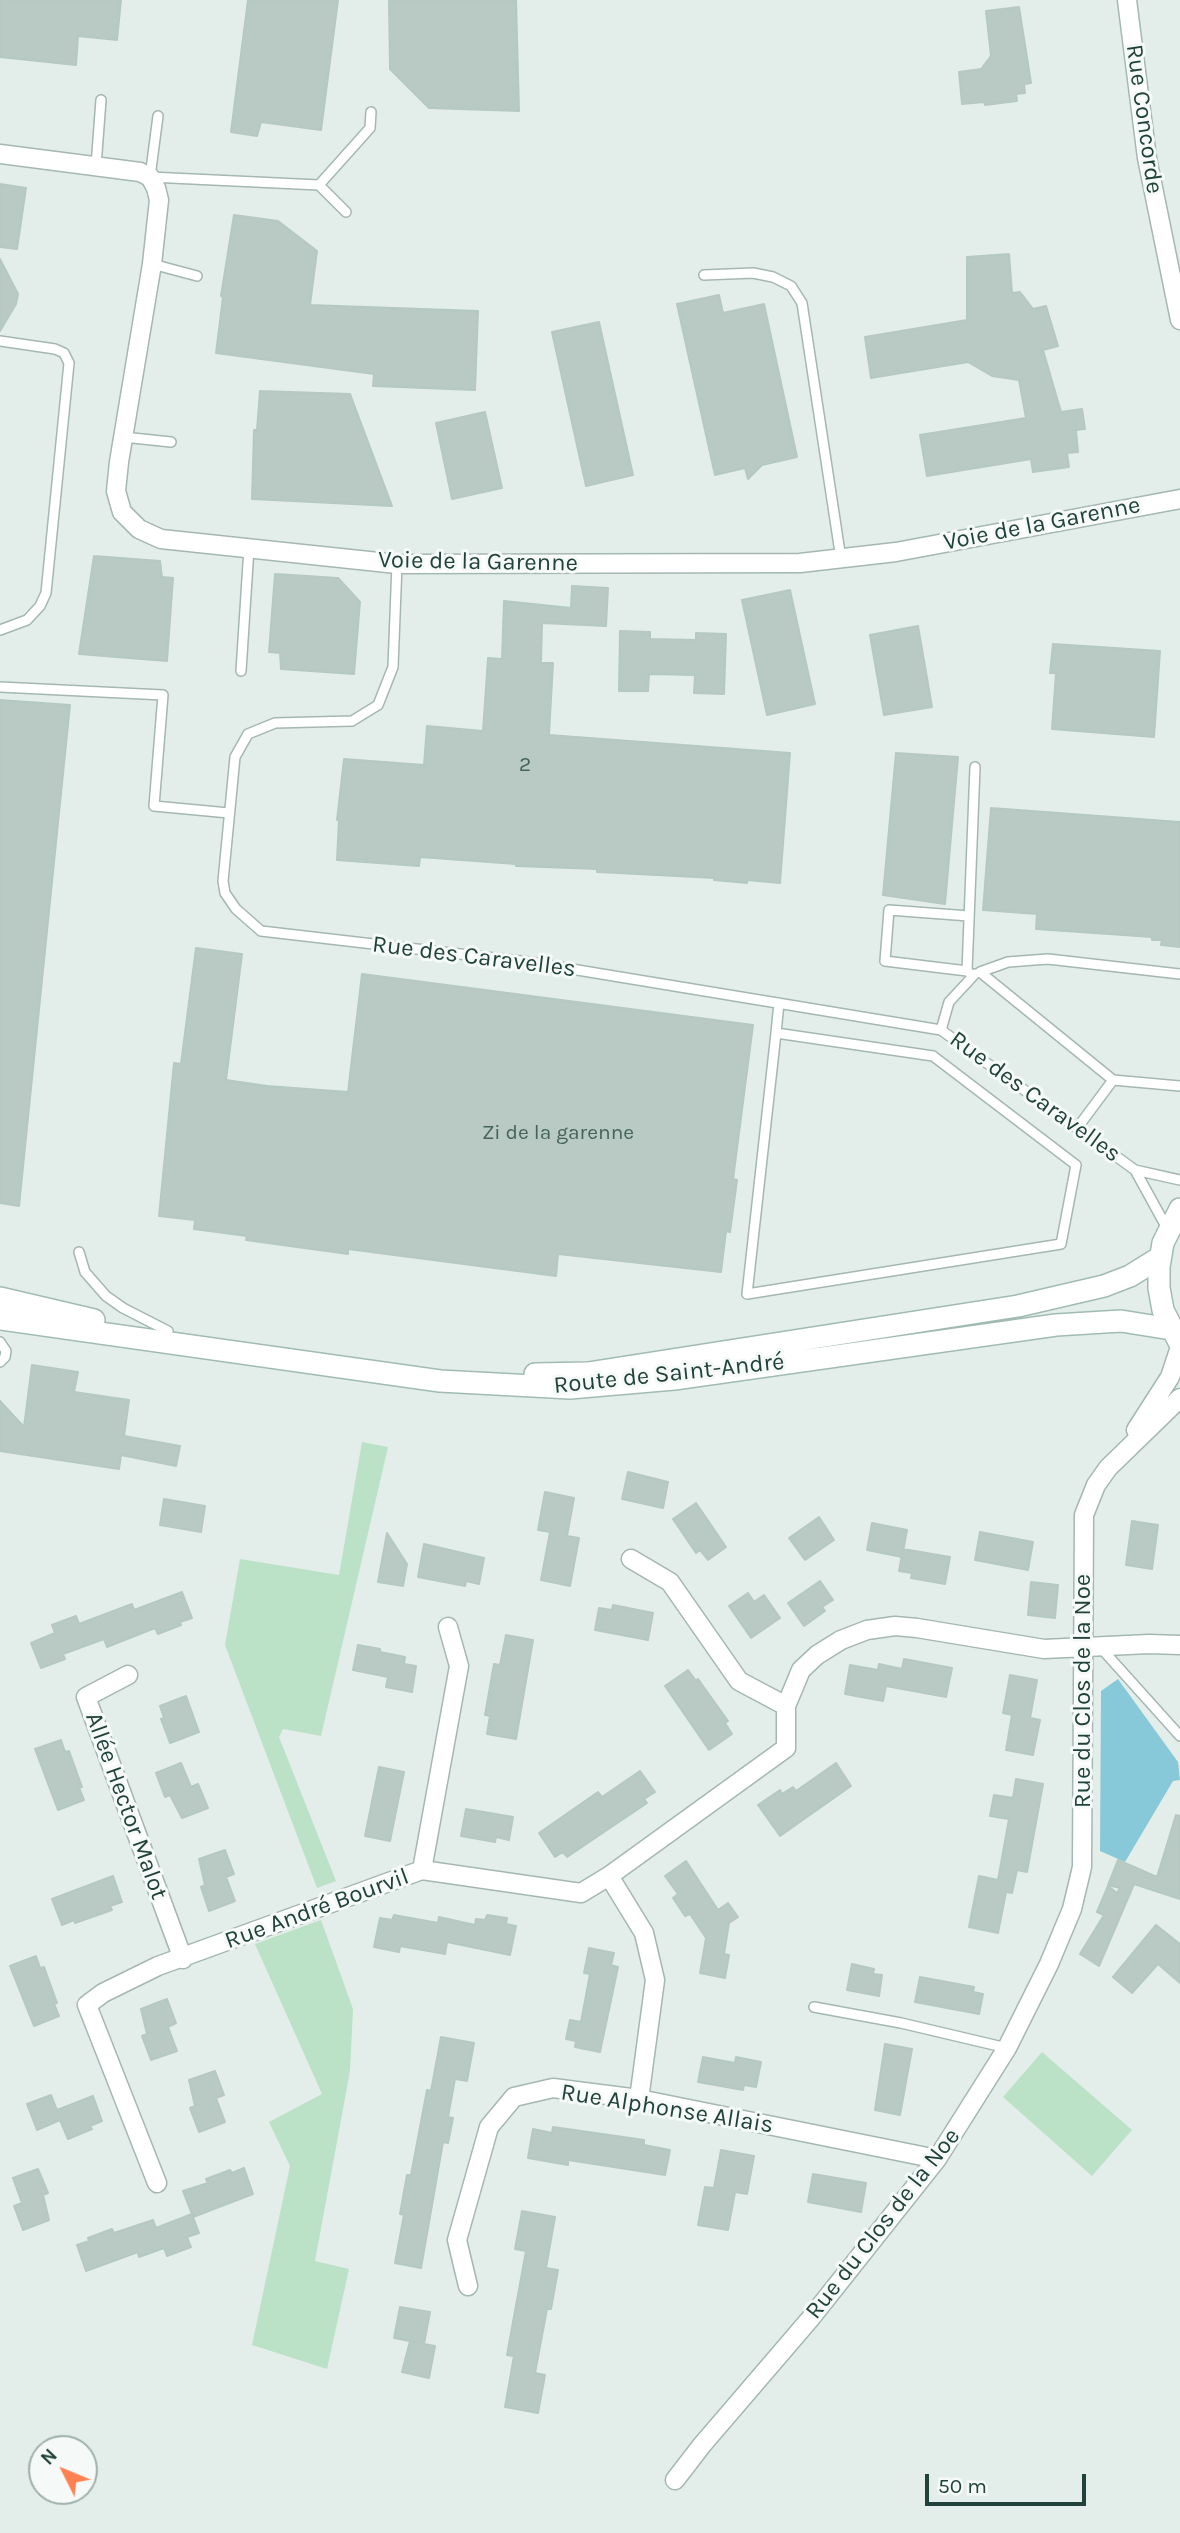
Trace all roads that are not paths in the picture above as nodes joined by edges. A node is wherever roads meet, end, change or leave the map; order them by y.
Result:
1 (1127, 0) edge
2 (101, 100) dead end
3 (372, 112) dead end
4 (158, 116) dead end
5 (0, 154) edge
6 (96, 166) junction
7 (150, 177) junction
8 (318, 185) junction
9 (346, 212) dead end
10 (152, 264) junction
11 (704, 275) dead end
12 (197, 276) dead end
13 (1180, 320) edge
14 (0, 341) edge
15 (123, 437) junction
16 (171, 442) dead end
17 (1180, 499) edge
18 (249, 548) junction
19 (841, 559) junction
20 (397, 564) junction
21 (0, 630) edge
22 (241, 671) dead end
23 (0, 687) edge
24 (975, 767) dead end
25 (229, 813) junction
26 (970, 916) junction
27 (973, 972) junction
28 (1180, 974) edge
29 (779, 1003) junction
30 (941, 1030) junction
31 (776, 1033) junction
32 (1113, 1080) junction
33 (1180, 1086) edge
34 (1077, 1127) junction
35 (1135, 1170) junction
36 (1180, 1180) edge
37 (1180, 1209) edge
38 (1168, 1230) junction
39 (79, 1252) dead end
40 (1159, 1258) junction
41 (0, 1297) edge
42 (0, 1320) edge
43 (168, 1331) junction
44 (1177, 1340) edge
45 (0, 1342) edge
46 (0, 1362) edge
47 (1180, 1398) edge
48 (1119, 1455) junction
49 (631, 1559) dead end
50 (448, 1627) dead end
51 (1180, 1645) edge
52 (1092, 1648) junction
53 (128, 1675) dead end
54 (786, 1706) junction
55 (1180, 1736) edge
56 (422, 1870) junction
57 (609, 1876) junction
58 (183, 1959) junction
59 (814, 2007) dead end
60 (1007, 2048) junction
61 (639, 2099) junction
62 (937, 2159) junction
63 (158, 2183) dead end
64 (468, 2286) dead end
65 (675, 2480) dead end

1 - 13 street, Rue Concorde
2 - 6 lane
3 - 8 lane
4 - 7 lane
5 - 6 street
6 - 7 street
7 - 8 lane
7 - 10 street, Voie de la Garenne
8 - 9 lane
10 - 12 lane
10 - 15 street, Voie de la Garenne
11 - 19 lane
14 - 21 lane
15 - 16 lane
15 - 18 street, Voie de la Garenne
17 - 19 street, Voie de la Garenne
18 - 20 street, Voie de la Garenne
18 - 22 lane
19 - 20 street, Voie de la Garenne
20 - 25 lane, Rue des Caravelles
23 - 25 lane
24 - 26 lane
25 - 29 lane, Rue des Caravelles
26 - 27 lane
26 - 27 lane
27 - 28 lane
27 - 30 lane
27 - 32 lane
29 - 30 lane, Rue des Caravelles
29 - 31 lane
30 - 34 lane, Rue des Caravelles
31 - 31 lane
32 - 33 lane
32 - 34 lane
34 - 35 lane, Rue des Caravelles
35 - 36 lane
35 - 38 lane
37 - 38 main road
38 - 40 main road
39 - 43 lane
40 - 43 main road, Route de Saint-André
40 - 44 main road
41 - 43 main road, Route de Saint-André
42 - 44 main road, Route de Saint-André
44 - 48 street, Rue du Clos de la Noe
45 - 46 lane
47 - 48 street, Rue du Clos de la Noe
48 - 52 street, Rue du Clos de la Noe
49 - 54 street
50 - 56 street
51 - 52 street
52 - 54 street
52 - 55 lane
52 - 60 street, Rue du Clos de la Noe
53 - 58 street, Allée Hector Malot
54 - 57 street, Rue André Bourvil
56 - 57 street, Rue André Bourvil
56 - 58 street, Rue André Bourvil
57 - 61 street
58 - 63 street, Rue André Bourvil
59 - 60 lane
60 - 62 street, Rue du Clos de la Noe
61 - 62 street, Rue Alphonse Allais
61 - 64 street, Rue Alphonse Allais
62 - 65 street, Rue du Clos de la Noe

